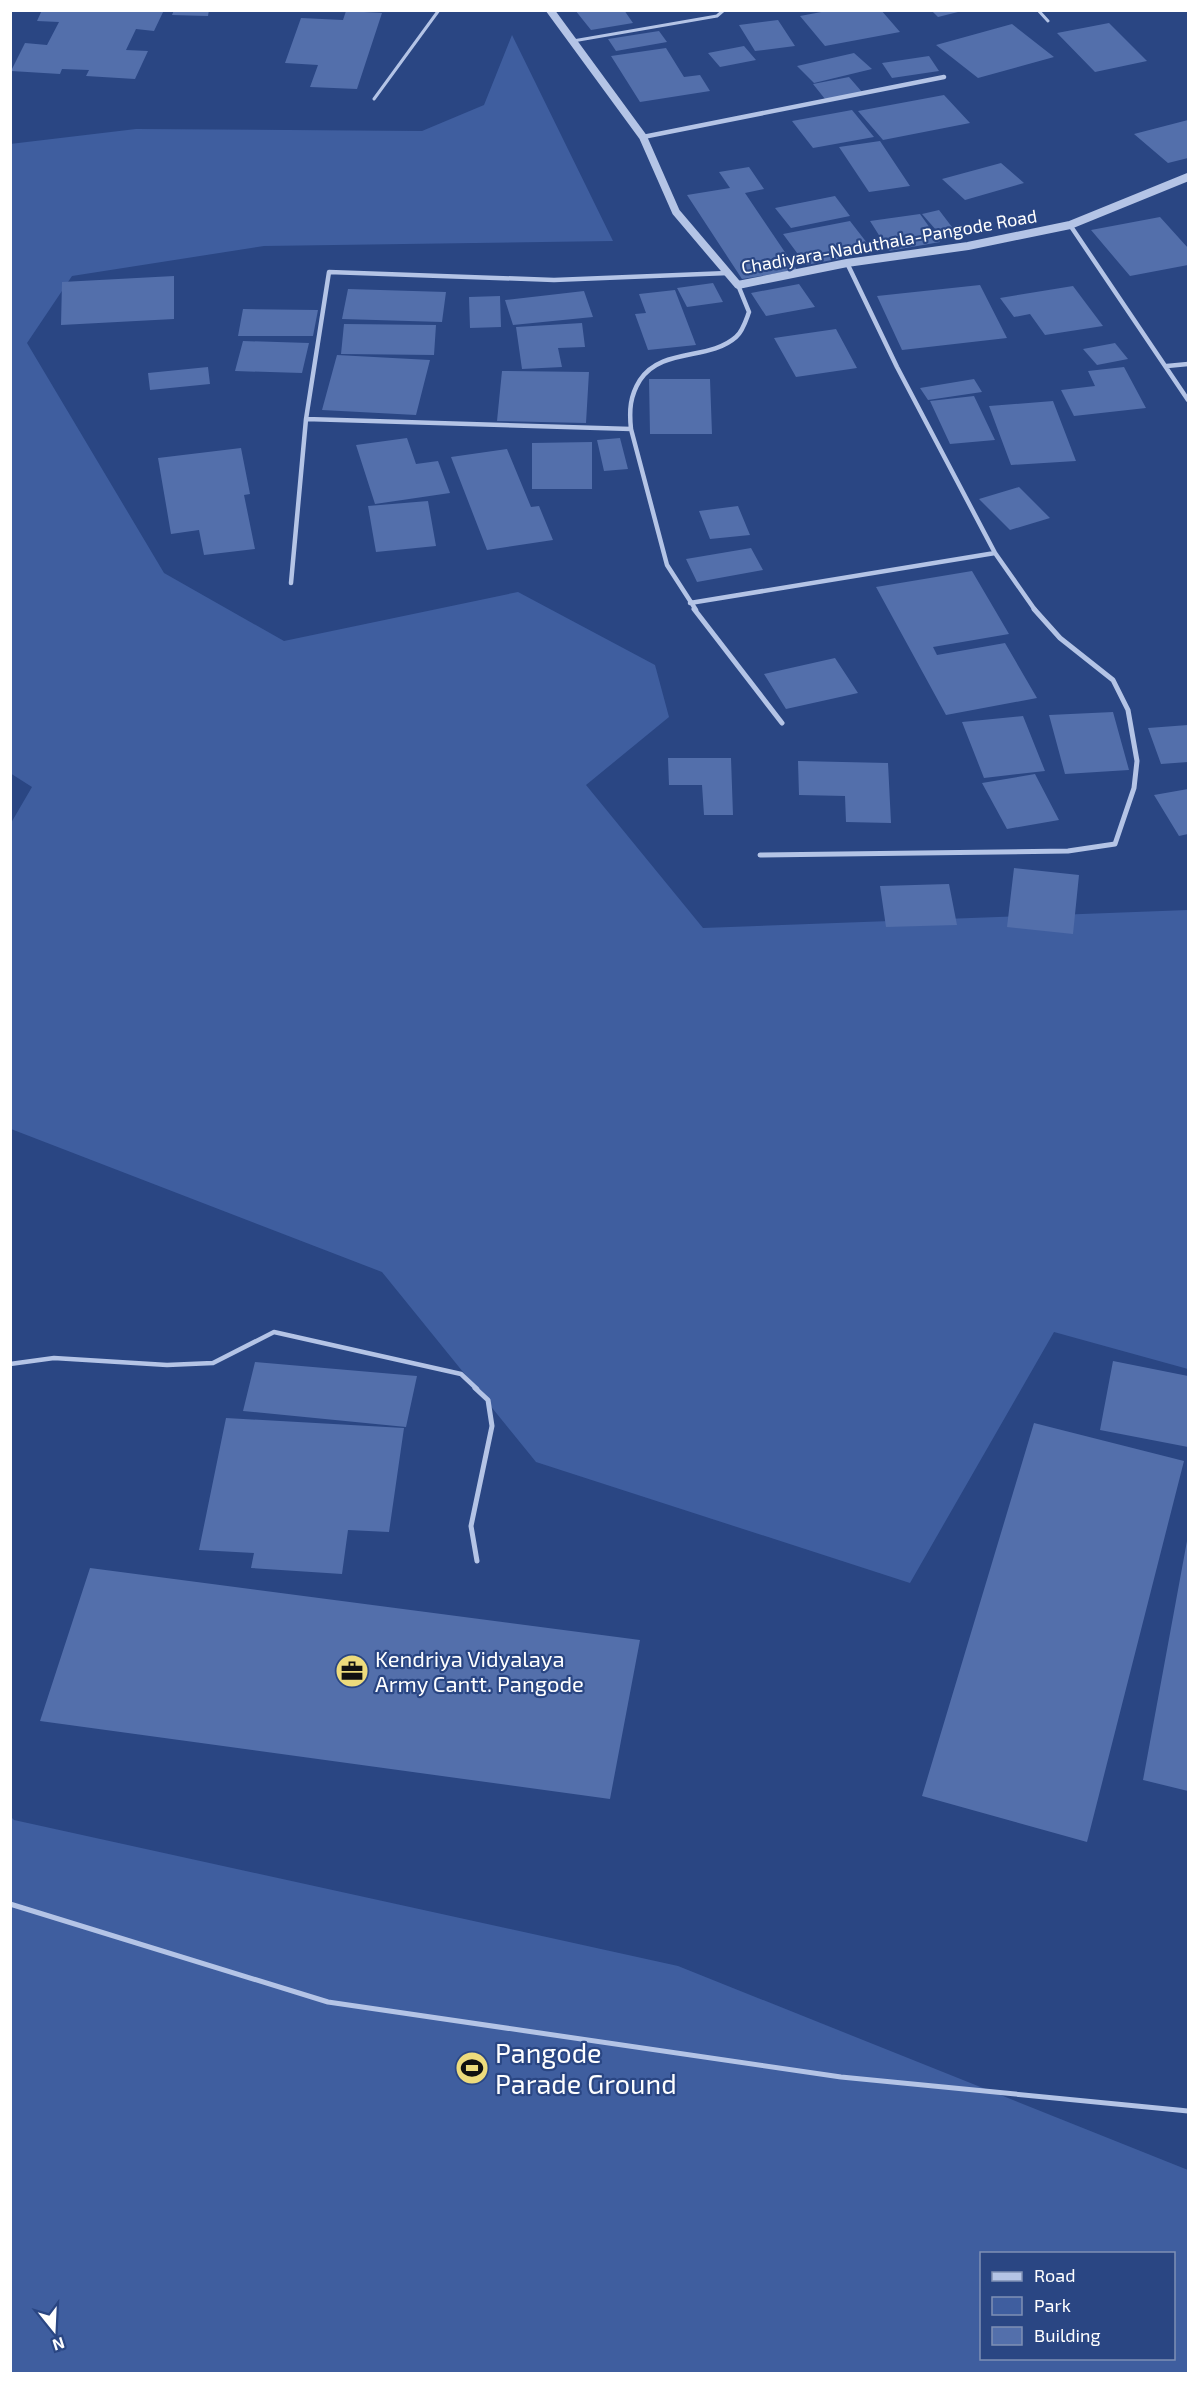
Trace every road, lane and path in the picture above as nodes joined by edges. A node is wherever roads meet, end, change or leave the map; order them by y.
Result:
1 (439, 10) edge
2 (550, 10) edge
3 (724, 10) edge
4 (1038, 10) edge
5 (1048, 21) dead end
6 (573, 41) junction
7 (944, 77) dead end
8 (374, 99) dead end
9 (643, 137) junction
10 (1188, 177) edge
11 (1070, 225) junction
12 (847, 263) junction
13 (728, 273) junction
14 (738, 285) junction
15 (1188, 364) edge
16 (1167, 366) junction
17 (1188, 400) edge
18 (306, 419) junction
19 (631, 429) junction
20 (995, 553) junction
21 (291, 583) dead end
22 (690, 603) junction
23 (782, 723) dead end
24 (760, 855) dead end
25 (10, 1364) edge
26 (477, 1561) dead end
27 (10, 1904) edge
28 (1188, 2111) edge

1 - 8 lane
2 - 6 street, Chadiyara-Naduthala-Pangode Road
3 - 6 lane
4 - 5 lane
6 - 9 street, Chadiyara-Naduthala-Pangode Road
7 - 9 street
9 - 13 street, Chadiyara-Naduthala-Pangode Road
10 - 11 street, Chadiyara-Naduthala-Pangode Road
11 - 12 street, Chadiyara-Naduthala-Pangode Road
11 - 16 street
12 - 14 street, Chadiyara-Naduthala-Pangode Road
12 - 20 street
13 - 14 street, Chadiyara-Naduthala-Pangode Road
13 - 18 street
14 - 19 street
15 - 16 street
16 - 17 street
18 - 19 street
18 - 21 street
19 - 22 street
20 - 22 street
20 - 24 street
22 - 23 street
25 - 26 lane
27 - 28 lane

